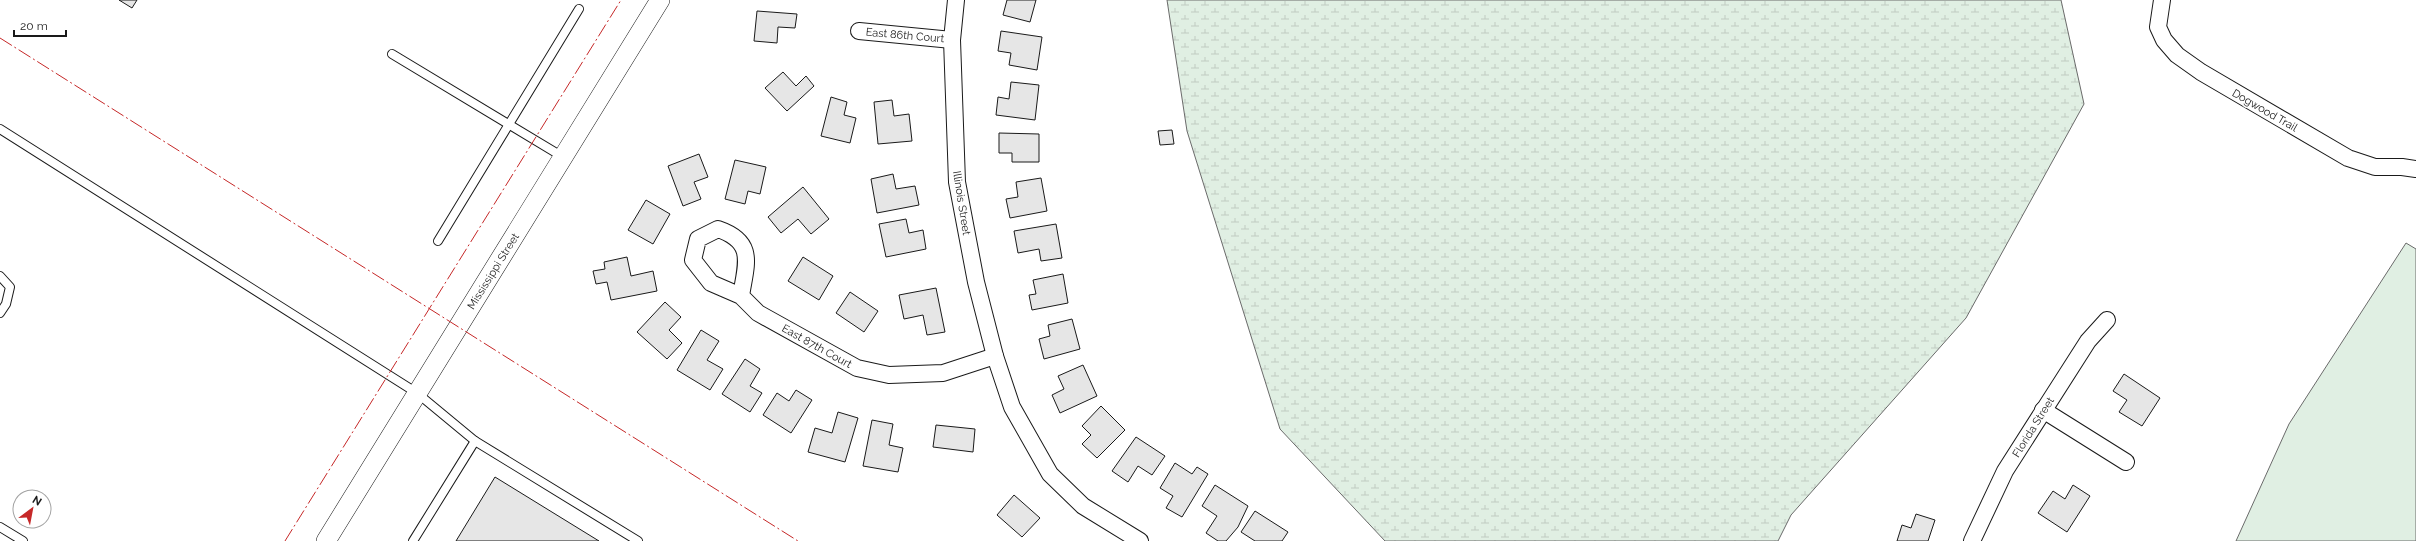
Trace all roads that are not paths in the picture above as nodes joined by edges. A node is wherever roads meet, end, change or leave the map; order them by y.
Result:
1 (660, 0) edge
2 (956, 0) edge
3 (2162, 0) edge
4 (579, 9) dead end
5 (859, 31) dead end
6 (952, 40) junction
7 (392, 54) dead end
8 (510, 125) junction
9 (0, 129) edge
10 (563, 157) junction
11 (2416, 169) edge
12 (438, 241) dead end
13 (0, 276) edge
14 (741, 296) dead end
15 (0, 313) edge
16 (2107, 320) dead end
17 (995, 356) junction
18 (417, 393) junction
19 (2043, 410) junction
20 (475, 441) junction
21 (2126, 462) dead end
22 (0, 527) edge
23 (22, 541) edge
24 (326, 541) edge
25 (412, 541) edge
26 (638, 541) edge
27 (1140, 541) edge
28 (1972, 541) edge

1 - 10 street, Mississippi Street
2 - 6 street, Illinois Street
3 - 11 street, Dogwood Trail
4 - 8 lane
5 - 6 street, East 86th Court
6 - 17 street, Illinois Street
7 - 8 lane
8 - 10 lane
8 - 12 lane
9 - 18 lane
10 - 18 street, Mississippi Street
13 - 15 lane
14 - 17 street, East 87th Court
16 - 19 street, Florida Street
17 - 27 street, Illinois Street
18 - 20 lane
18 - 24 street, Mississippi Street
19 - 21 street
19 - 28 street, Florida Street
20 - 25 lane
20 - 26 lane
22 - 23 lane

